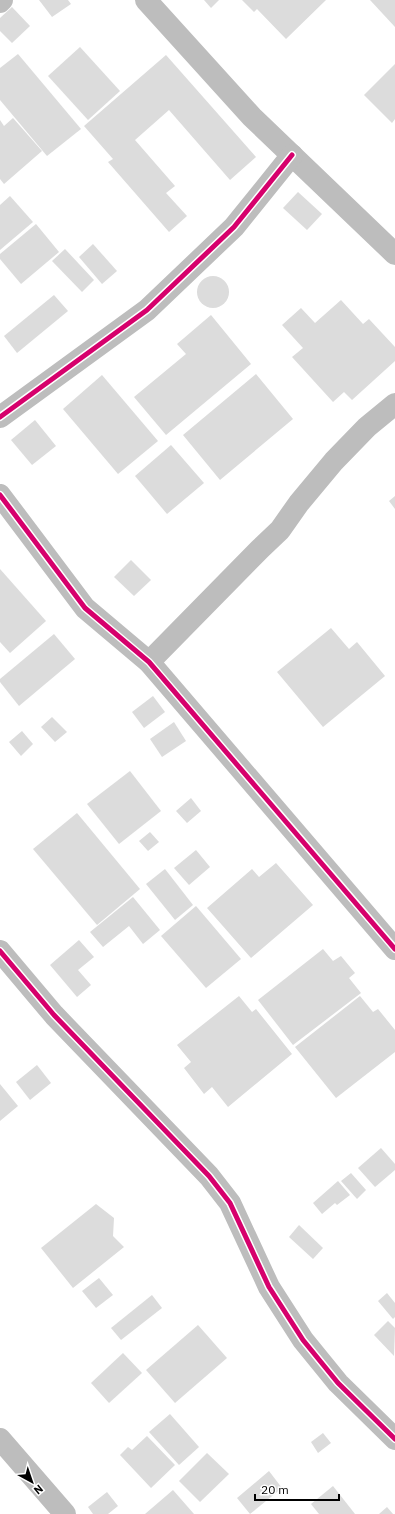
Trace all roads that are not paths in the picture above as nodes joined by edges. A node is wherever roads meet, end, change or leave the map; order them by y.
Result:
1 (146, 0) edge
2 (292, 155) junction
3 (395, 254) edge
4 (395, 404) edge
5 (0, 417) edge
6 (0, 495) edge
7 (149, 662) junction
8 (395, 949) edge
9 (0, 951) edge
10 (0, 1439) edge
11 (395, 1439) edge
12 (64, 1514) edge

1 - 2 street
2 - 3 street
2 - 5 street
4 - 7 street
6 - 7 street
7 - 8 street
9 - 11 street
10 - 12 street

